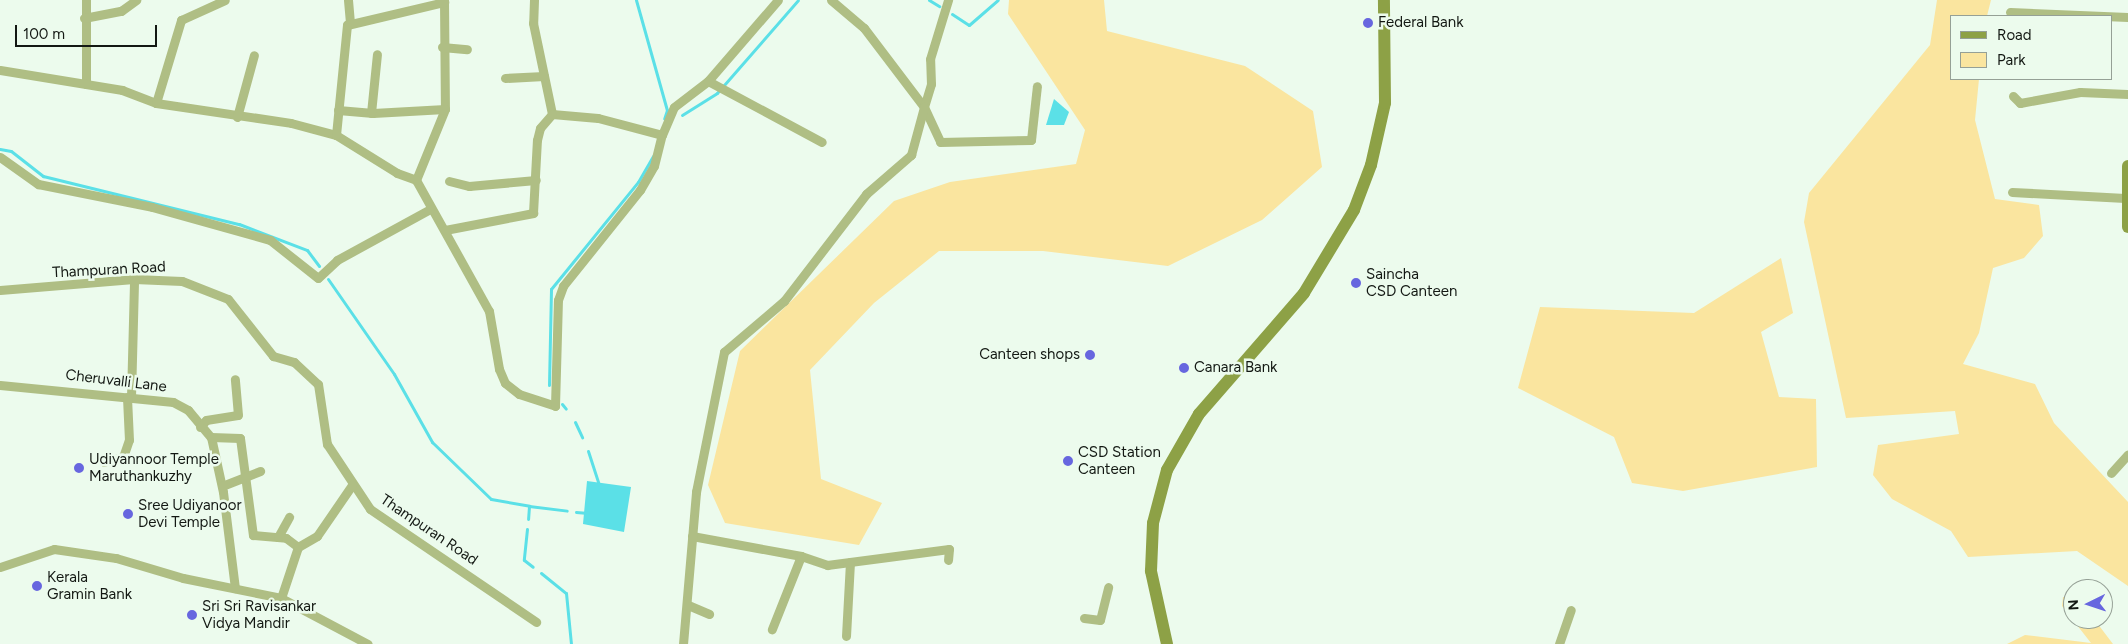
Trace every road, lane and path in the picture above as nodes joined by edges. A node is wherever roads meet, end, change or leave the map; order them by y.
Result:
1 (86, 0) edge
2 (136, 0) edge
3 (225, 0) edge
4 (348, 0) edge
5 (534, 0) edge
6 (778, 0) edge
7 (831, 0) edge
8 (948, 0) edge
9 (1384, 0) edge
10 (444, 1) edge
11 (2010, 12) dead end
12 (2081, 15) edge
13 (2113, 16) edge
14 (2128, 17) edge
15 (84, 18) junction
16 (350, 22) junction
17 (442, 47) junction
18 (467, 48) dead end
19 (377, 54) dead end
20 (254, 55) dead end
21 (0, 70) edge
22 (544, 76) junction
23 (505, 78) dead end
24 (708, 81) junction
25 (86, 84) junction
26 (1036, 86) dead end
27 (2128, 94) edge
28 (2013, 96) dead end
29 (156, 103) junction
30 (924, 107) junction
31 (445, 109) junction
32 (338, 110) junction
33 (371, 113) junction
34 (552, 114) junction
35 (237, 117) junction
36 (336, 135) junction
37 (662, 135) junction
38 (822, 142) dead end
39 (0, 157) edge
40 (2128, 166) edge
41 (416, 180) junction
42 (448, 180) dead end
43 (536, 180) junction
44 (2012, 192) dead end
45 (2126, 198) junction
46 (430, 210) junction
47 (2128, 226) edge
48 (445, 230) junction
49 (134, 280) junction
50 (0, 290) edge
51 (234, 379) dead end
52 (0, 385) edge
53 (129, 397) junction
54 (200, 427) junction
55 (211, 436) junction
56 (2128, 454) edge
57 (104, 462) dead end
58 (260, 471) dead end
59 (2111, 473) dead end
60 (245, 475) junction
61 (352, 485) junction
62 (222, 486) junction
63 (289, 517) dead end
64 (692, 536) junction
65 (278, 537) junction
66 (298, 547) junction
67 (801, 556) junction
68 (948, 560) dead end
69 (850, 562) junction
70 (0, 567) edge
71 (234, 588) junction
72 (1108, 588) dead end
73 (281, 598) junction
74 (688, 605) junction
75 (1571, 610) dead end
76 (709, 614) dead end
77 (1084, 618) dead end
78 (536, 622) dead end
79 (772, 629) dead end
80 (846, 636) dead end
81 (368, 644) edge
82 (683, 644) edge
83 (1168, 644) edge
84 (1559, 644) edge

1 - 15 street
2 - 15 street
3 - 29 street
4 - 16 street
5 - 22 street
6 - 24 street
7 - 30 street
8 - 30 street
9 - 83 main road
10 - 16 street
10 - 17 street
11 - 12 street
13 - 14 street
15 - 25 street
16 - 32 street
17 - 18 street
17 - 31 street
19 - 33 street
20 - 35 street
21 - 25 street
22 - 23 street
22 - 34 street
24 - 37 street
24 - 38 street
25 - 29 street
26 - 30 street
27 - 28 street
29 - 35 street
30 - 64 street
31 - 33 street
31 - 41 street
32 - 33 street
32 - 36 street
34 - 37 street
34 - 43 street
35 - 36 street
36 - 41 street
37 - 48 street
39 - 46 street
40 - 45 main road
41 - 46 street
42 - 43 street
43 - 48 street
44 - 45 street
45 - 47 main road
46 - 48 street
49 - 50 street, Thampuran Road
49 - 53 street
49 - 61 street, Thampuran Road
51 - 54 street
52 - 53 street, Cheruvalli Lane
53 - 54 street, Cheruvalli Lane
53 - 57 street
54 - 55 street, Cheruvalli Lane
55 - 60 street
55 - 62 street
56 - 59 street
58 - 60 street
60 - 62 street
60 - 65 street
61 - 66 street
61 - 78 street, Thampuran Road
62 - 71 street
63 - 65 street
64 - 67 street
64 - 74 street
65 - 66 street
66 - 73 street
67 - 69 street
67 - 79 street
68 - 69 street
69 - 80 street
70 - 71 street
71 - 73 street
72 - 77 street
73 - 81 street
74 - 76 street
74 - 82 street
75 - 84 street

